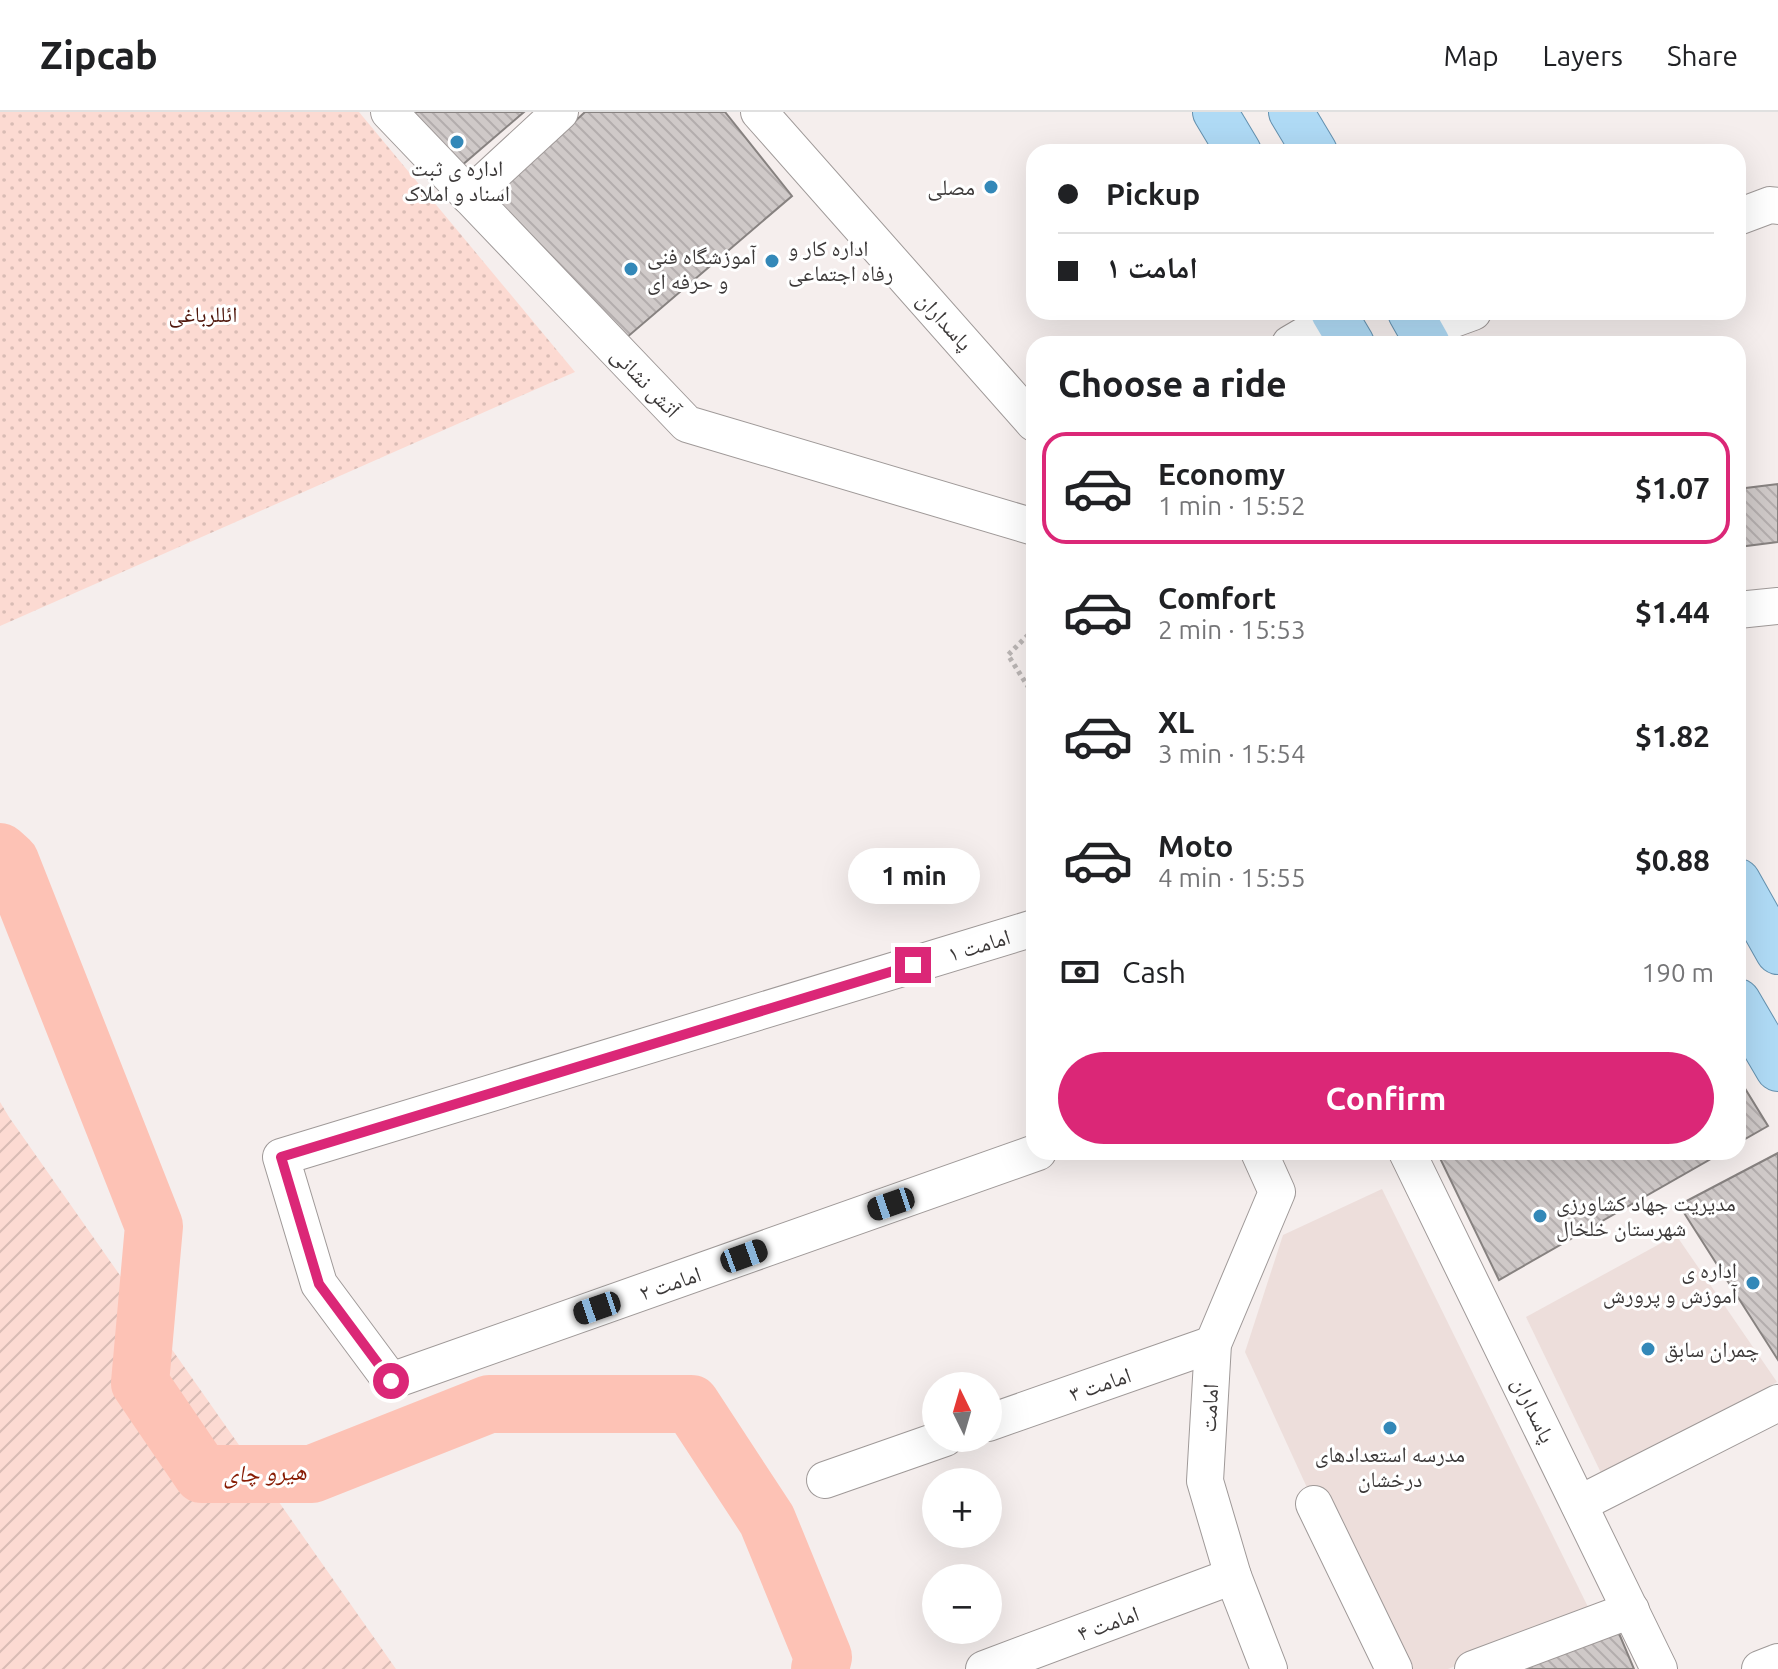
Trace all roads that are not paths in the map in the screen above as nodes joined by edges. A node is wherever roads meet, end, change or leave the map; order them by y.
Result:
1 (389, 112) edge
2 (560, 112) edge
3 (759, 112) edge
4 (1215, 112) edge
5 (1291, 112) edge
6 (1234, 144) edge
7 (1310, 144) edge
8 (469, 196) junction
9 (1778, 206) edge
10 (1746, 215) edge
11 (1448, 320) edge
12 (1340, 324) edge
13 (1420, 329) edge
14 (1310, 336) edge
15 (1026, 414) edge
16 (1026, 525) edge
17 (1778, 606) edge
18 (1746, 609) edge
19 (1746, 894) edge
20 (1026, 930) edge
21 (1776, 944) edge
22 (1746, 1015) edge
23 (1778, 1069) edge
24 (1026, 1156) edge
25 (1263, 1160) edge
26 (1411, 1160) edge
27 (1213, 1344) junction
28 (391, 1381) joint
29 (1778, 1403) edge
30 (1002, 1418) edge
31 (922, 1446) edge
32 (825, 1480) dead end
33 (1314, 1504) dead end
34 (1579, 1504) junction
35 (1233, 1576) junction
36 (1631, 1610) junction
37 (1778, 1662) edge
38 (984, 1669) edge
39 (1269, 1669) edge
40 (1394, 1669) edge
41 (1473, 1669) edge
42 (1659, 1669) edge
43 (1760, 1669) edge

1 - 8 street, آتش نشانی
2 - 8 street
3 - 15 street, پاسداران
4 - 6 main road
5 - 7 main road
8 - 16 street, آتش نشانی
9 - 10 street
11 - 13 street
12 - 14 street
17 - 18 street
19 - 21 main road
20 - 28 street, امامت ۱
22 - 23 main road
24 - 28 street, امامت ۲
25 - 27 street, امامت
26 - 34 street, پاسداران
27 - 30 street, امامت ۳
27 - 35 street, امامت
29 - 34 street
31 - 32 street
33 - 40 street
34 - 36 street, پاسداران
35 - 38 street, امامت ۴
35 - 39 street, امامت
36 - 41 street
36 - 42 street, پاسداران
37 - 43 street

